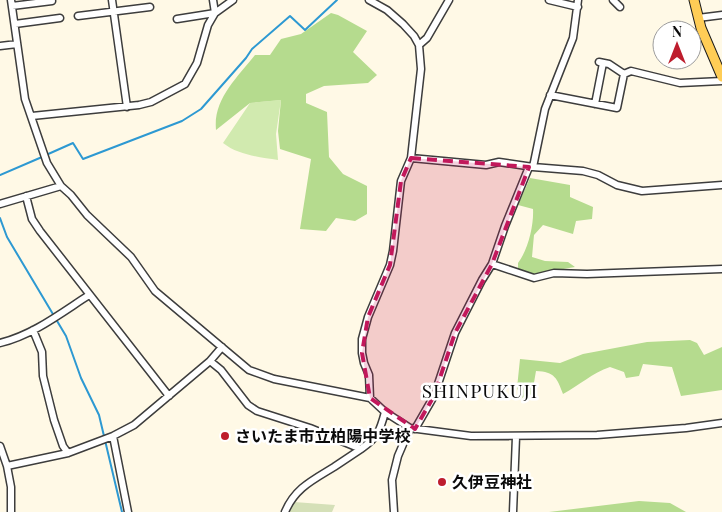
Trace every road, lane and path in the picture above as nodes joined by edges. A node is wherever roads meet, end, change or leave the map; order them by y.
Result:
1 (112, 0) edge
2 (213, 0) edge
3 (233, 0) edge
4 (369, 0) edge
5 (449, 0) edge
6 (549, 0) edge
7 (614, 0) edge
8 (694, 0) edge
9 (52, 1) edge
10 (12, 3) edge
11 (578, 4) edge
12 (150, 7) dead end
13 (620, 7) dead end
14 (114, 12) junction
15 (215, 13) junction
16 (722, 15) edge
17 (78, 16) dead end
18 (60, 18) dead end
19 (698, 18) junction
20 (177, 19) dead end
21 (15, 24) junction
22 (17, 44) junction
23 (419, 45) junction
24 (0, 46) edge
25 (624, 74) junction
26 (722, 77) edge
27 (722, 82) edge
28 (550, 95) junction
29 (595, 104) junction
30 (127, 107) junction
31 (32, 116) junction
32 (410, 158) junction
33 (531, 167) junction
34 (722, 185) edge
35 (60, 186) junction
36 (26, 196) junction
37 (0, 204) edge
38 (492, 264) junction
39 (722, 269) edge
40 (89, 295) junction
41 (33, 330) junction
42 (0, 343) edge
43 (222, 347) junction
44 (210, 361) junction
45 (169, 396) junction
46 (370, 398) junction
47 (385, 412) junction
48 (722, 423) edge
49 (413, 428) junction
50 (113, 436) junction
51 (516, 437) junction
52 (0, 446) edge
53 (361, 449) junction
54 (68, 452) junction
55 (8, 466) junction
56 (11, 512) edge
57 (128, 512) edge
58 (286, 512) edge
59 (394, 512) edge
60 (513, 512) edge

1 - 14 street
2 - 15 street
3 - 15 street
4 - 23 street
5 - 23 street
6 - 11 street
7 - 13 street
8 - 19 main road
9 - 10 street
10 - 21 street
11 - 28 street
12 - 14 street
14 - 17 street
14 - 30 street
15 - 20 street
15 - 30 street
16 - 19 street
18 - 21 street
19 - 26 main road
21 - 22 street
22 - 24 street
22 - 31 street
23 - 32 street
25 - 27 street
25 - 29 street
25 - 29 street
28 - 29 street
28 - 33 street
30 - 31 street
31 - 35 street
32 - 33 street
32 - 46 street
33 - 34 street
33 - 38 street
35 - 36 street
35 - 43 street
36 - 37 street
36 - 40 street
38 - 39 street
38 - 49 street
40 - 41 street
40 - 45 street
41 - 42 street
41 - 54 street
43 - 44 street
43 - 46 street
44 - 45 street
44 - 53 street
45 - 50 street
46 - 47 street
47 - 49 street
47 - 53 street
48 - 51 street
49 - 51 street
49 - 59 street
50 - 54 street
50 - 57 street
51 - 60 street
52 - 55 street
53 - 58 street
54 - 55 street
55 - 56 street

